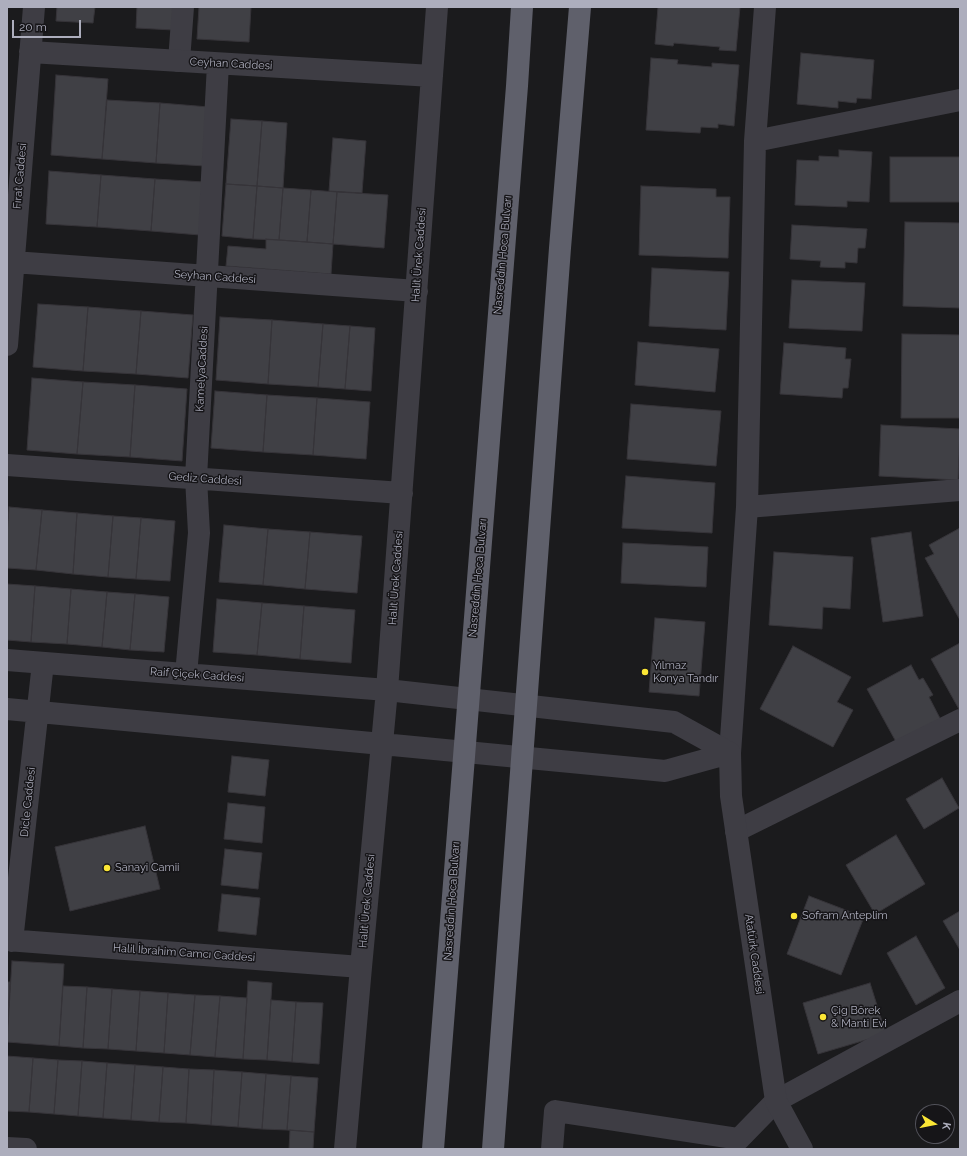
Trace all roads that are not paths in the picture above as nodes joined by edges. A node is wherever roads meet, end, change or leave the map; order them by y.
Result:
1 (34, 7) edge
2 (183, 7) edge
3 (437, 7) edge
4 (522, 7) edge
5 (580, 7) edge
6 (765, 7) edge
7 (30, 52) junction
8 (179, 61) junction
9 (218, 64) junction
10 (432, 76) junction
11 (960, 100) edge
12 (755, 141) junction
13 (14, 262) junction
14 (207, 276) junction
15 (417, 291) junction
16 (7, 345) edge
17 (7, 465) edge
18 (196, 478) junction
19 (960, 490) edge
20 (402, 493) junction
21 (747, 507) junction
22 (7, 660) edge
23 (43, 663) junction
24 (186, 674) junction
25 (387, 690) junction
26 (469, 699) junction
27 (527, 706) junction
28 (7, 709) edge
29 (38, 711) junction
30 (960, 720) edge
31 (382, 744) junction
32 (464, 752) junction
33 (730, 753) junction
34 (522, 757) junction
35 (736, 831) junction
36 (10, 940) edge
37 (361, 967) junction
38 (960, 1000) edge
39 (776, 1101) junction
40 (7, 1148) edge
41 (26, 1149) edge
42 (345, 1149) edge
43 (433, 1149) edge
44 (493, 1149) edge
45 (552, 1149) edge
46 (802, 1149) edge

1 - 7 street, Fırat Caddesi
2 - 8 street
3 - 10 street, Halit Ürek Caddesi
4 - 26 highway, Nasreddin Hoca Bulvarı
5 - 27 highway
6 - 12 street, Atatürk Caddesi
7 - 8 street, Ceyhan Caddesi
7 - 13 street, Fırat Caddesi
8 - 9 street, Ceyhan Caddesi
9 - 10 street, Ceyhan Caddesi
9 - 14 street, KamelyaCaddesi
10 - 15 street, Halit Ürek Caddesi
11 - 12 street
12 - 21 street, Atatürk Caddesi
13 - 14 street, Seyhan Caddesi
13 - 16 street, Fırat Caddesi
14 - 15 street, Seyhan Caddesi
14 - 18 street, KamelyaCaddesi
15 - 20 street, Halit Ürek Caddesi
17 - 18 street, Gediz Caddesi
18 - 20 street, Gediz Caddesi
18 - 24 street, KamelyaCaddesi
19 - 21 street
20 - 25 street, Halit Ürek Caddesi
21 - 33 street, Atatürk Caddesi
22 - 23 street, Raif Çiçek Caddesi
23 - 24 street, Raif Çiçek Caddesi
23 - 29 street, Dicle Caddesi
24 - 25 street, Raif Çiçek Caddesi
25 - 26 street, Raif Çiçek Caddesi
25 - 31 street, Halit Ürek Caddesi
26 - 27 street, Raif Çiçek Caddesi
26 - 32 highway, Nasreddin Hoca Bulvarı
27 - 33 street, Raif Çiçek Caddesi
27 - 34 highway
28 - 29 street
29 - 31 street
29 - 36 street, Dicle Caddesi
30 - 35 street
31 - 32 street
31 - 37 street, Halit Ürek Caddesi
32 - 34 street
32 - 43 highway, Nasreddin Hoca Bulvarı
33 - 34 street
33 - 35 street, Atatürk Caddesi
34 - 44 highway
35 - 39 street, Atatürk Caddesi
36 - 37 street, Halil İbrahim Camcı Caddesi
37 - 42 street, Halit Ürek Caddesi
38 - 39 street
39 - 45 street
39 - 46 street, Atatürk Caddesi
40 - 41 street

